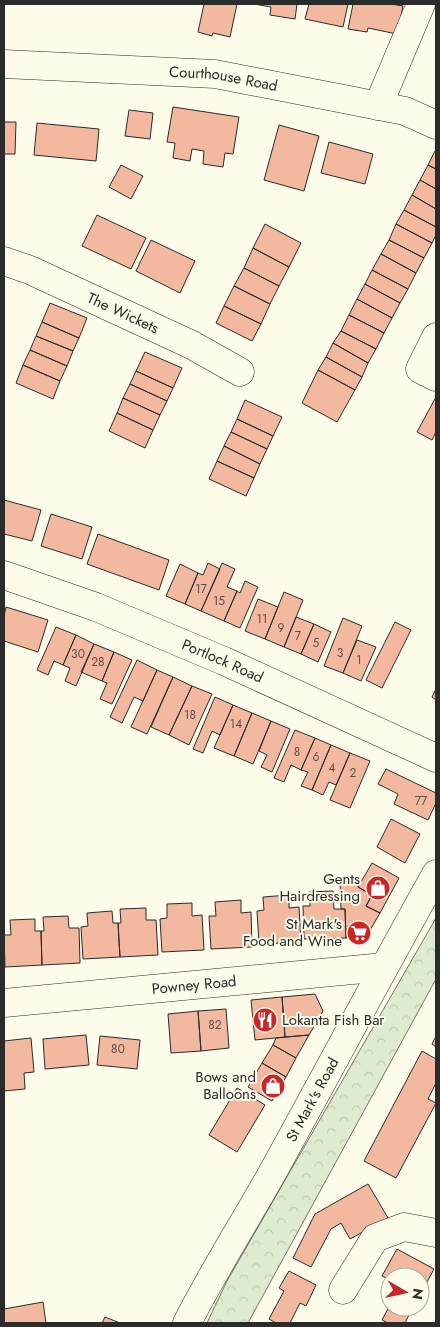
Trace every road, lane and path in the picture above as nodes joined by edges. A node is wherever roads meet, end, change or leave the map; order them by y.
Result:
1 (421, 4) edge
2 (4, 64) edge
3 (378, 106) junction
4 (436, 125) edge
5 (4, 261) edge
6 (436, 338) edge
7 (240, 372) dead end
8 (436, 377) edge
9 (4, 575) edge
10 (436, 758) edge
11 (436, 874) edge
12 (384, 967) junction
13 (4, 1003) edge
14 (436, 1233) edge
15 (343, 1290) dead end
16 (187, 1323) edge

1 - 3 street
2 - 3 street, Courthouse Road
3 - 4 street, Courthouse Road
5 - 7 street, The Wickets
6 - 8 street
9 - 10 street, Portlock Road
11 - 12 street, St Mark's Road
12 - 13 street, Powney Road
12 - 16 street, St Mark's Road
14 - 15 street

